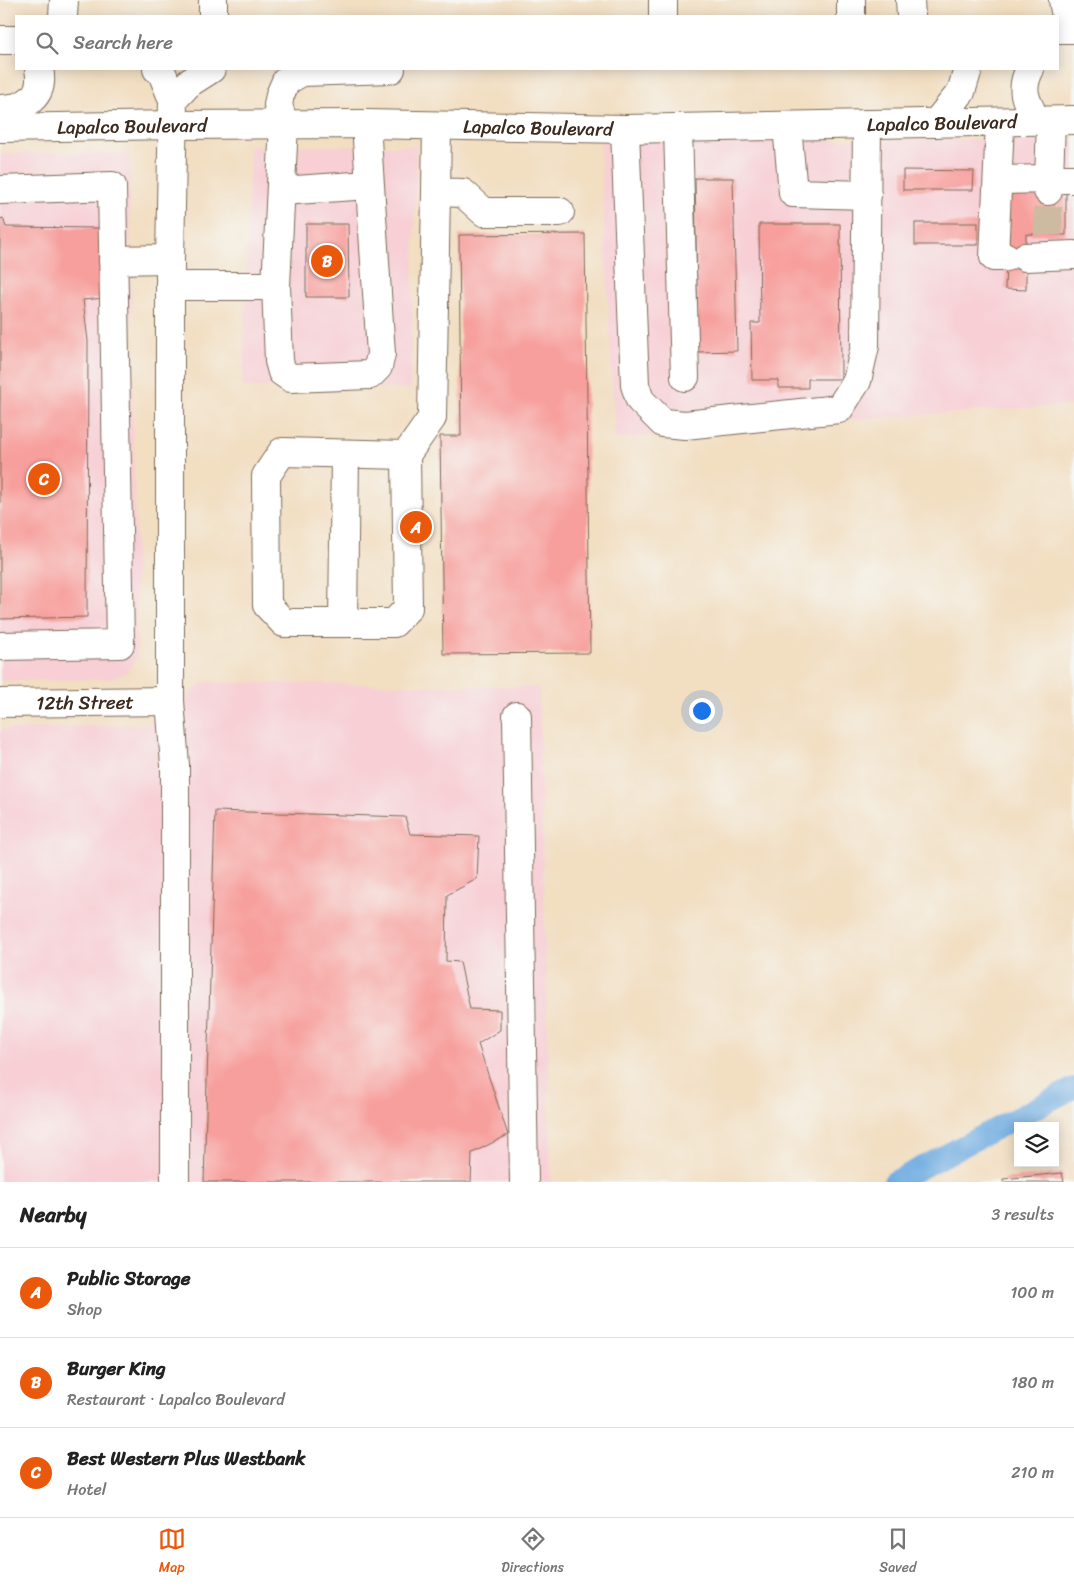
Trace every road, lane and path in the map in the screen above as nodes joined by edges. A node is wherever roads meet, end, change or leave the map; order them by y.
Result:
1 (64, 0) edge
2 (212, 0) edge
3 (663, 0) edge
4 (851, 0) edge
5 (910, 0) edge
6 (1063, 0) edge
7 (63, 15) edge
8 (213, 15) edge
9 (663, 15) edge
10 (851, 15) edge
11 (911, 15) edge
12 (1064, 31) edge
13 (39, 70) edge
14 (158, 70) edge
15 (209, 70) edge
16 (361, 70) edge
17 (968, 70) edge
18 (1029, 70) edge
19 (0, 110) edge
20 (174, 112) junction
21 (1053, 121) edge
22 (1000, 122) junction
23 (936, 123) junction
24 (284, 124) junction
25 (366, 124) junction
26 (867, 124) junction
27 (437, 126) junction
28 (787, 126) junction
29 (0, 128) edge
30 (678, 128) junction
31 (625, 129) junction
32 (998, 180) junction
33 (1057, 183) edge
34 (370, 185) junction
35 (0, 190) edge
36 (281, 192) junction
37 (436, 192) junction
38 (867, 195) junction
39 (560, 212) dead end
40 (1040, 252) edge
41 (170, 259) junction
42 (114, 260) junction
43 (170, 286) junction
44 (276, 286) junction
45 (685, 377) dead end
46 (346, 454) junction
47 (406, 455) junction
48 (343, 623) junction
49 (0, 646) edge
50 (170, 701) junction
51 (0, 703) edge
52 (518, 716) dead end
53 (175, 1182) edge
54 (524, 1182) edge

1 - 7 main road
2 - 8 main road
3 - 9 main road
4 - 10 main road
5 - 11 main road
6 - 12 main road
13 - 19 main road
14 - 20 main road
15 - 20 main road
16 - 24 main road
17 - 23 main road
18 - 21 main road
20 - 24 main road, Lapalco Boulevard
20 - 29 main road, Lapalco Boulevard
20 - 41 main road
21 - 22 main road, Lapalco Boulevard
21 - 33 main road
22 - 23 main road, Lapalco Boulevard
22 - 32 main road
23 - 26 main road, Lapalco Boulevard
24 - 25 main road, Lapalco Boulevard
24 - 36 main road
25 - 27 main road, Lapalco Boulevard
25 - 34 main road
26 - 28 main road, Lapalco Boulevard
26 - 38 main road
27 - 31 main road, Lapalco Boulevard
27 - 37 main road
28 - 30 main road, Lapalco Boulevard
28 - 38 main road
30 - 31 main road, Lapalco Boulevard
30 - 45 main road
31 - 38 main road
32 - 33 main road
32 - 40 main road
34 - 36 main road
34 - 44 main road
35 - 42 main road
36 - 44 main road
37 - 39 main road
37 - 47 main road
41 - 42 main road
41 - 43 main road
42 - 49 main road
43 - 44 main road
43 - 50 main road
46 - 47 main road
46 - 48 main road
46 - 48 main road
47 - 48 main road
50 - 51 main road, 12th Street
50 - 53 main road
52 - 54 main road

